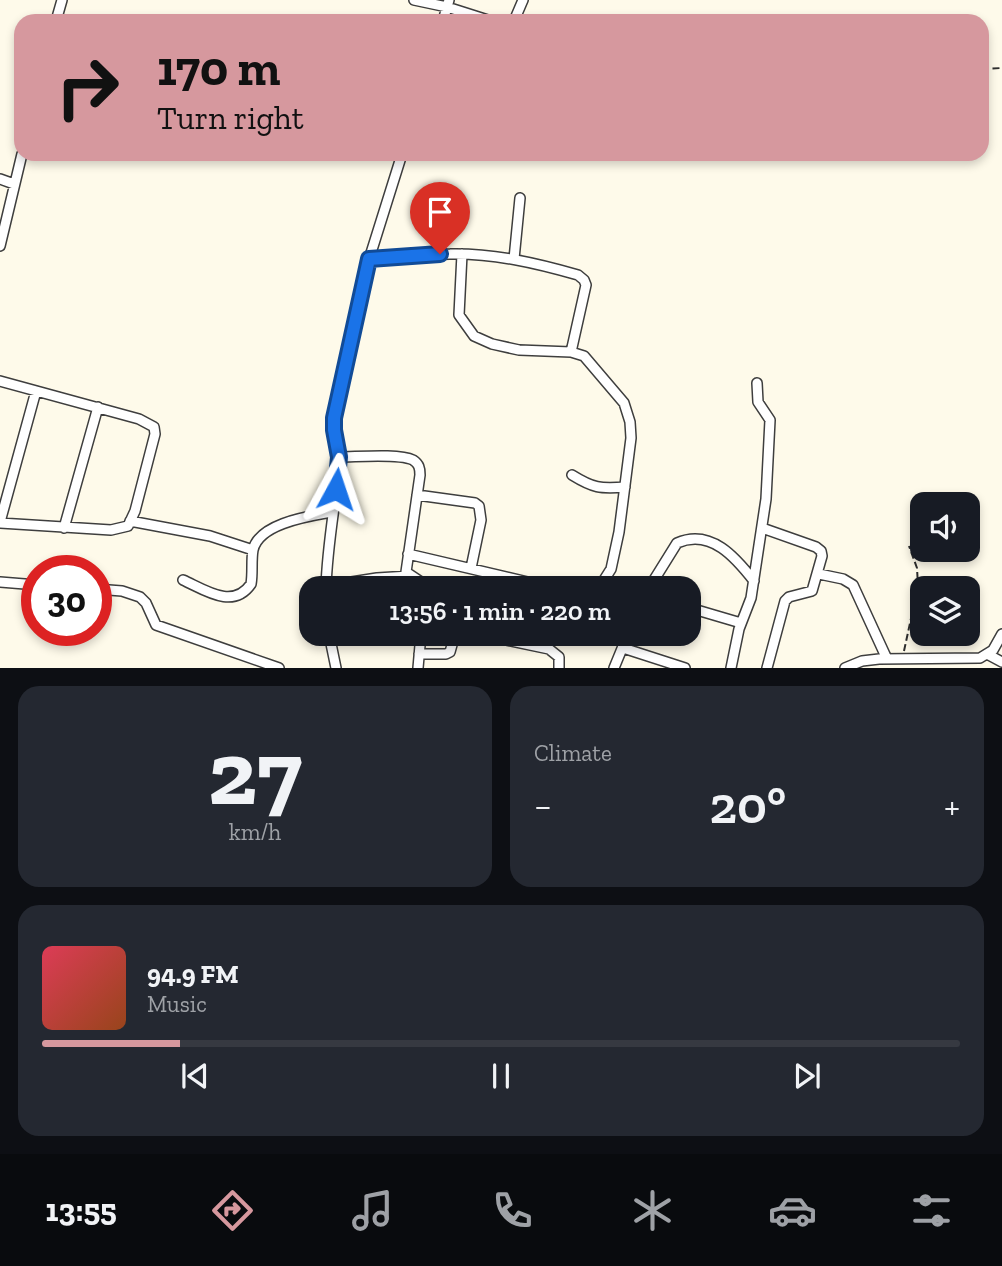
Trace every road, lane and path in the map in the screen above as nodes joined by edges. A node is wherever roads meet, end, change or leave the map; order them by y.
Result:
1 (414, 0) edge
2 (448, 3) edge
3 (474, 14) edge
4 (20, 161) edge
5 (400, 161) edge
6 (0, 179) edge
7 (14, 184) junction
8 (520, 198) dead end
9 (0, 246) edge
10 (462, 254) junction
11 (369, 259) junction
12 (514, 259) junction
13 (571, 352) junction
14 (0, 381) edge
15 (757, 383) dead end
16 (36, 391) junction
17 (98, 407) junction
18 (339, 457) junction
19 (572, 475) dead end
20 (625, 487) junction
21 (417, 495) junction
22 (332, 512) junction
23 (130, 521) junction
24 (0, 523) edge
25 (64, 528) junction
26 (762, 528) junction
27 (909, 547) dead end
28 (253, 550) junction
29 (408, 554) junction
30 (471, 568) junction
31 (818, 574) junction
32 (327, 576) edge
33 (409, 576) edge
34 (504, 576) edge
35 (607, 576) edge
36 (656, 576) edge
37 (183, 580) dead end
38 (754, 581) junction
39 (0, 582) edge
40 (21, 584) edge
41 (112, 591) edge
42 (701, 611) edge
43 (741, 623) junction
44 (1002, 634) edge
45 (332, 646) edge
46 (420, 646) edge
47 (452, 646) edge
48 (529, 646) edge
49 (623, 648) joint
50 (419, 654) junction
51 (987, 654) junction
52 (887, 659) junction
53 (901, 659) junction
54 (1002, 662) edge
55 (951, 664) edge
56 (279, 667) edge
57 (336, 667) edge
58 (418, 667) edge
59 (559, 667) edge
60 (614, 667) edge
61 (685, 667) edge
62 (731, 667) edge
63 (767, 667) edge
64 (845, 667) edge

1 - 2 street
2 - 3 street
4 - 7 street
5 - 11 street
6 - 7 street
7 - 9 street
8 - 12 street
10 - 11 street
10 - 12 street
10 - 13 street
11 - 18 street
12 - 13 street
13 - 20 street
14 - 16 street
15 - 26 street
16 - 17 street
16 - 24 street
17 - 23 street
17 - 25 street
18 - 21 street
18 - 22 street
19 - 20 street
20 - 35 street
21 - 29 street
21 - 30 street
22 - 28 street
22 - 32 street
23 - 25 street
23 - 28 street
24 - 25 street
26 - 31 street
26 - 38 street
27 - 53 path
28 - 37 street
29 - 30 street
29 - 33 street
30 - 34 street
31 - 52 street
31 - 63 street
36 - 38 street
38 - 43 street
39 - 40 street
41 - 56 street
42 - 43 street
43 - 62 street
44 - 51 street
45 - 57 street
46 - 50 street
47 - 50 street
48 - 59 street
49 - 60 street
49 - 61 street
50 - 58 street
51 - 54 street
51 - 55 street
52 - 53 street
52 - 64 street
53 - 55 street

